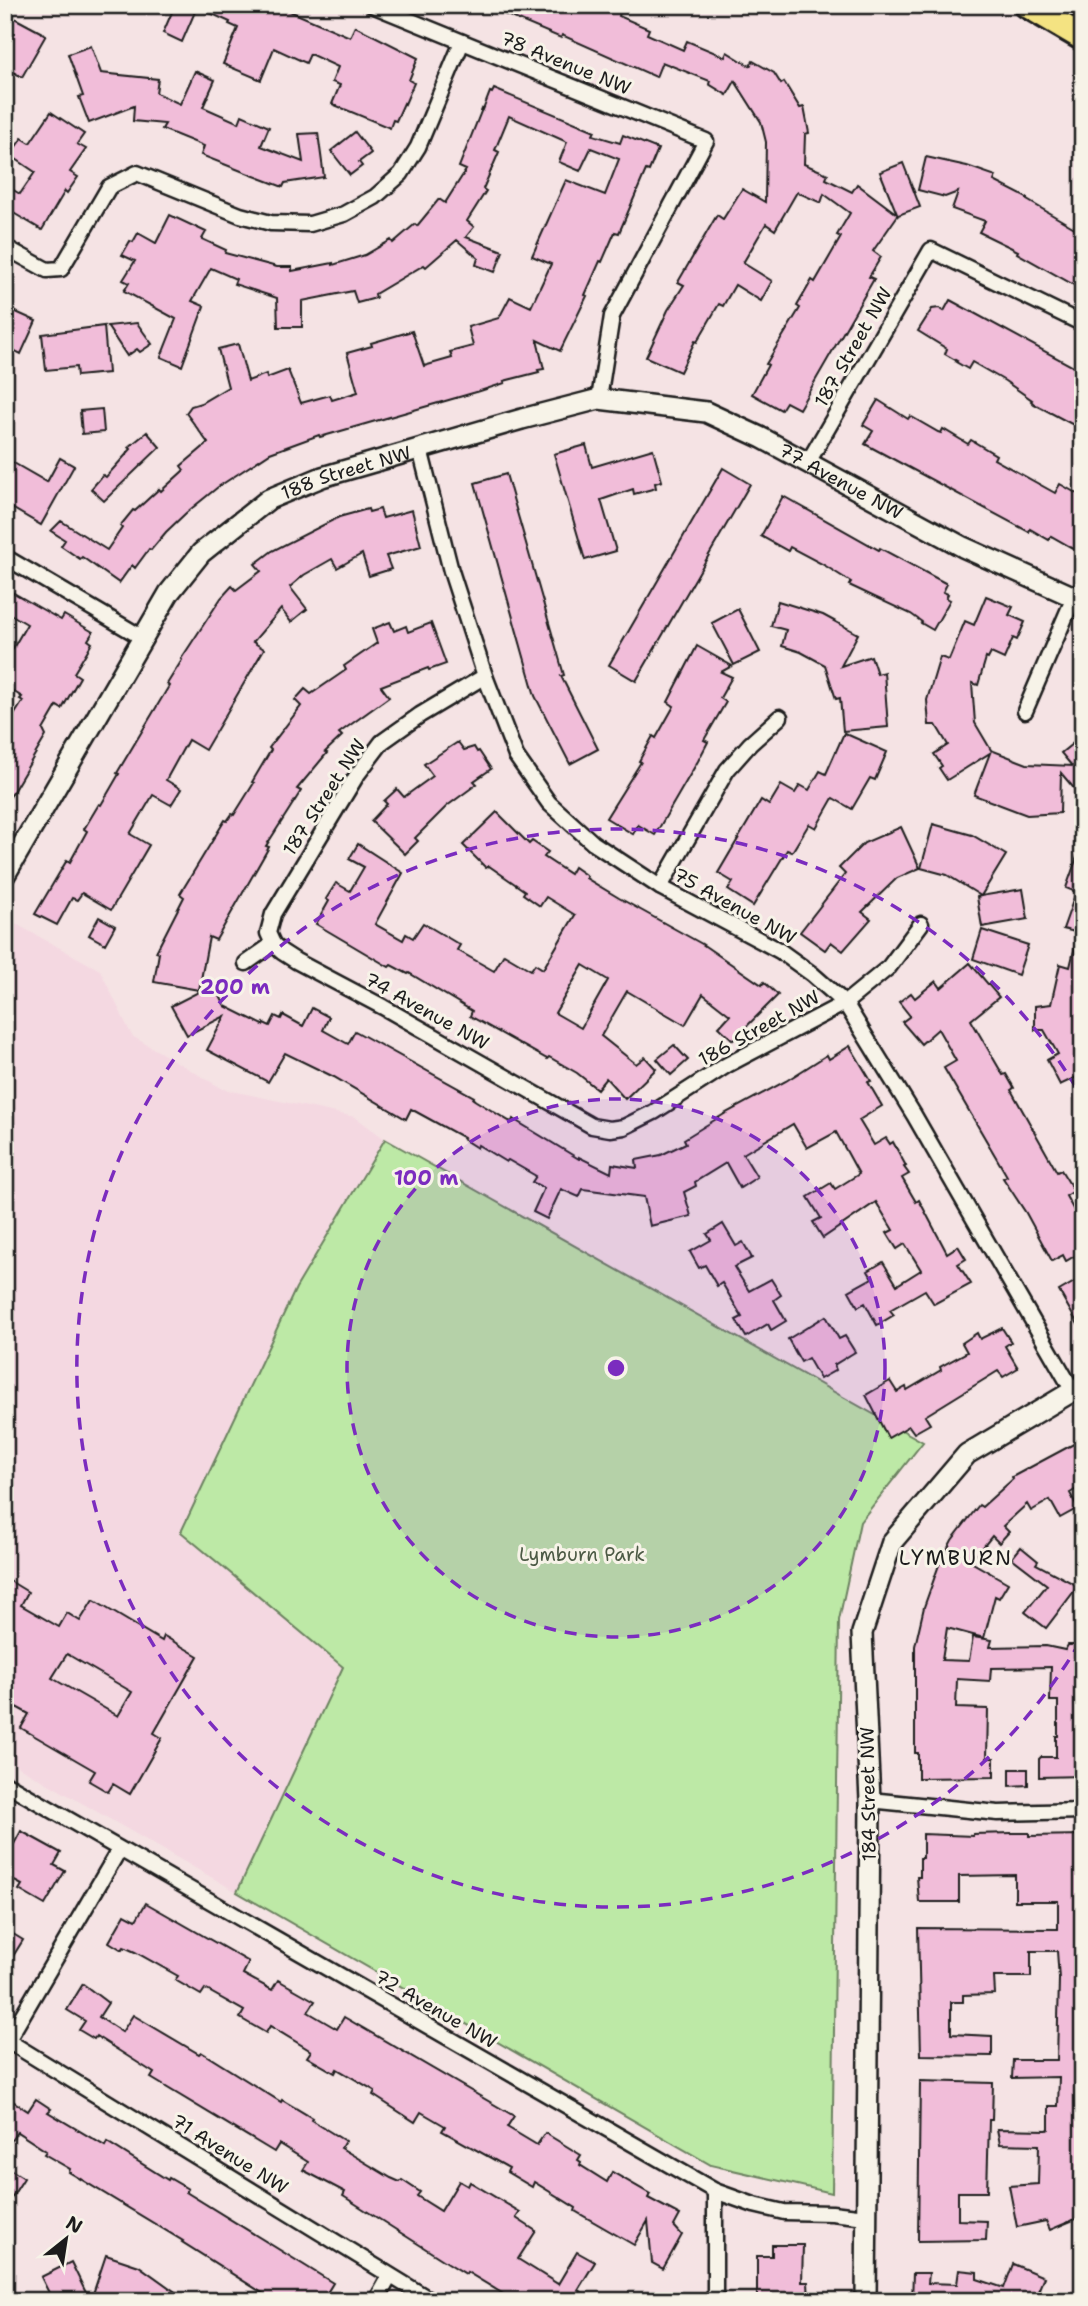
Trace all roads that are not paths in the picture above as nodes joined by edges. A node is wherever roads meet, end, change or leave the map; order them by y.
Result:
1 (372, 5) edge
2 (1027, 5) edge
3 (1083, 38) edge
4 (462, 42) junction
5 (5, 247) edge
6 (1083, 324) edge
7 (599, 399) junction
8 (420, 449) junction
9 (807, 464) junction
10 (5, 557) edge
11 (1078, 599) edge
12 (143, 638) junction
13 (485, 676) junction
14 (1025, 711) dead end
15 (780, 717) dead end
16 (5, 875) edge
17 (660, 887) junction
18 (921, 924) dead end
19 (273, 944) junction
20 (246, 963) dead end
21 (845, 1003) junction
22 (592, 1126) joint
23 (1078, 1388) edge
24 (5, 1783) edge
25 (870, 1800) junction
26 (1083, 1811) edge
27 (119, 1850) junction
28 (7, 2043) edge
29 (715, 2191) junction
30 (866, 2217) junction
31 (390, 2276) junction
32 (376, 2301) edge
33 (432, 2301) edge
34 (715, 2301) edge
35 (866, 2301) edge

1 - 4 street, 78 Avenue NW
2 - 3 highway
4 - 5 street
4 - 7 street, 78 Avenue NW
6 - 9 street, 187 Street NW
7 - 8 street, 188 Street NW
7 - 9 street, 77 Avenue NW
8 - 12 street, 188 Street NW
8 - 13 street, 75 Avenue NW
9 - 11 street, 77 Avenue NW
10 - 12 street
11 - 14 street, 77 Avenue NW
12 - 16 street, 188 Street NW
13 - 17 street, 75 Avenue NW
13 - 19 street, 187 Street NW
15 - 17 street
17 - 21 street, 75 Avenue NW
18 - 21 street, 186 Street NW
19 - 20 street
19 - 22 street, 74 Avenue NW
21 - 22 street, 186 Street NW
21 - 23 street, 75 Avenue NW
23 - 25 street, 184 Street NW
24 - 27 street, 72 Avenue NW
25 - 26 street
25 - 30 street, 184 Street NW
27 - 28 street
27 - 29 street, 72 Avenue NW
28 - 31 street, 71 Avenue NW
29 - 30 street, 72 Avenue NW
29 - 34 street
30 - 35 street, 184 Street NW
31 - 32 street
31 - 33 street, 71 Avenue NW

